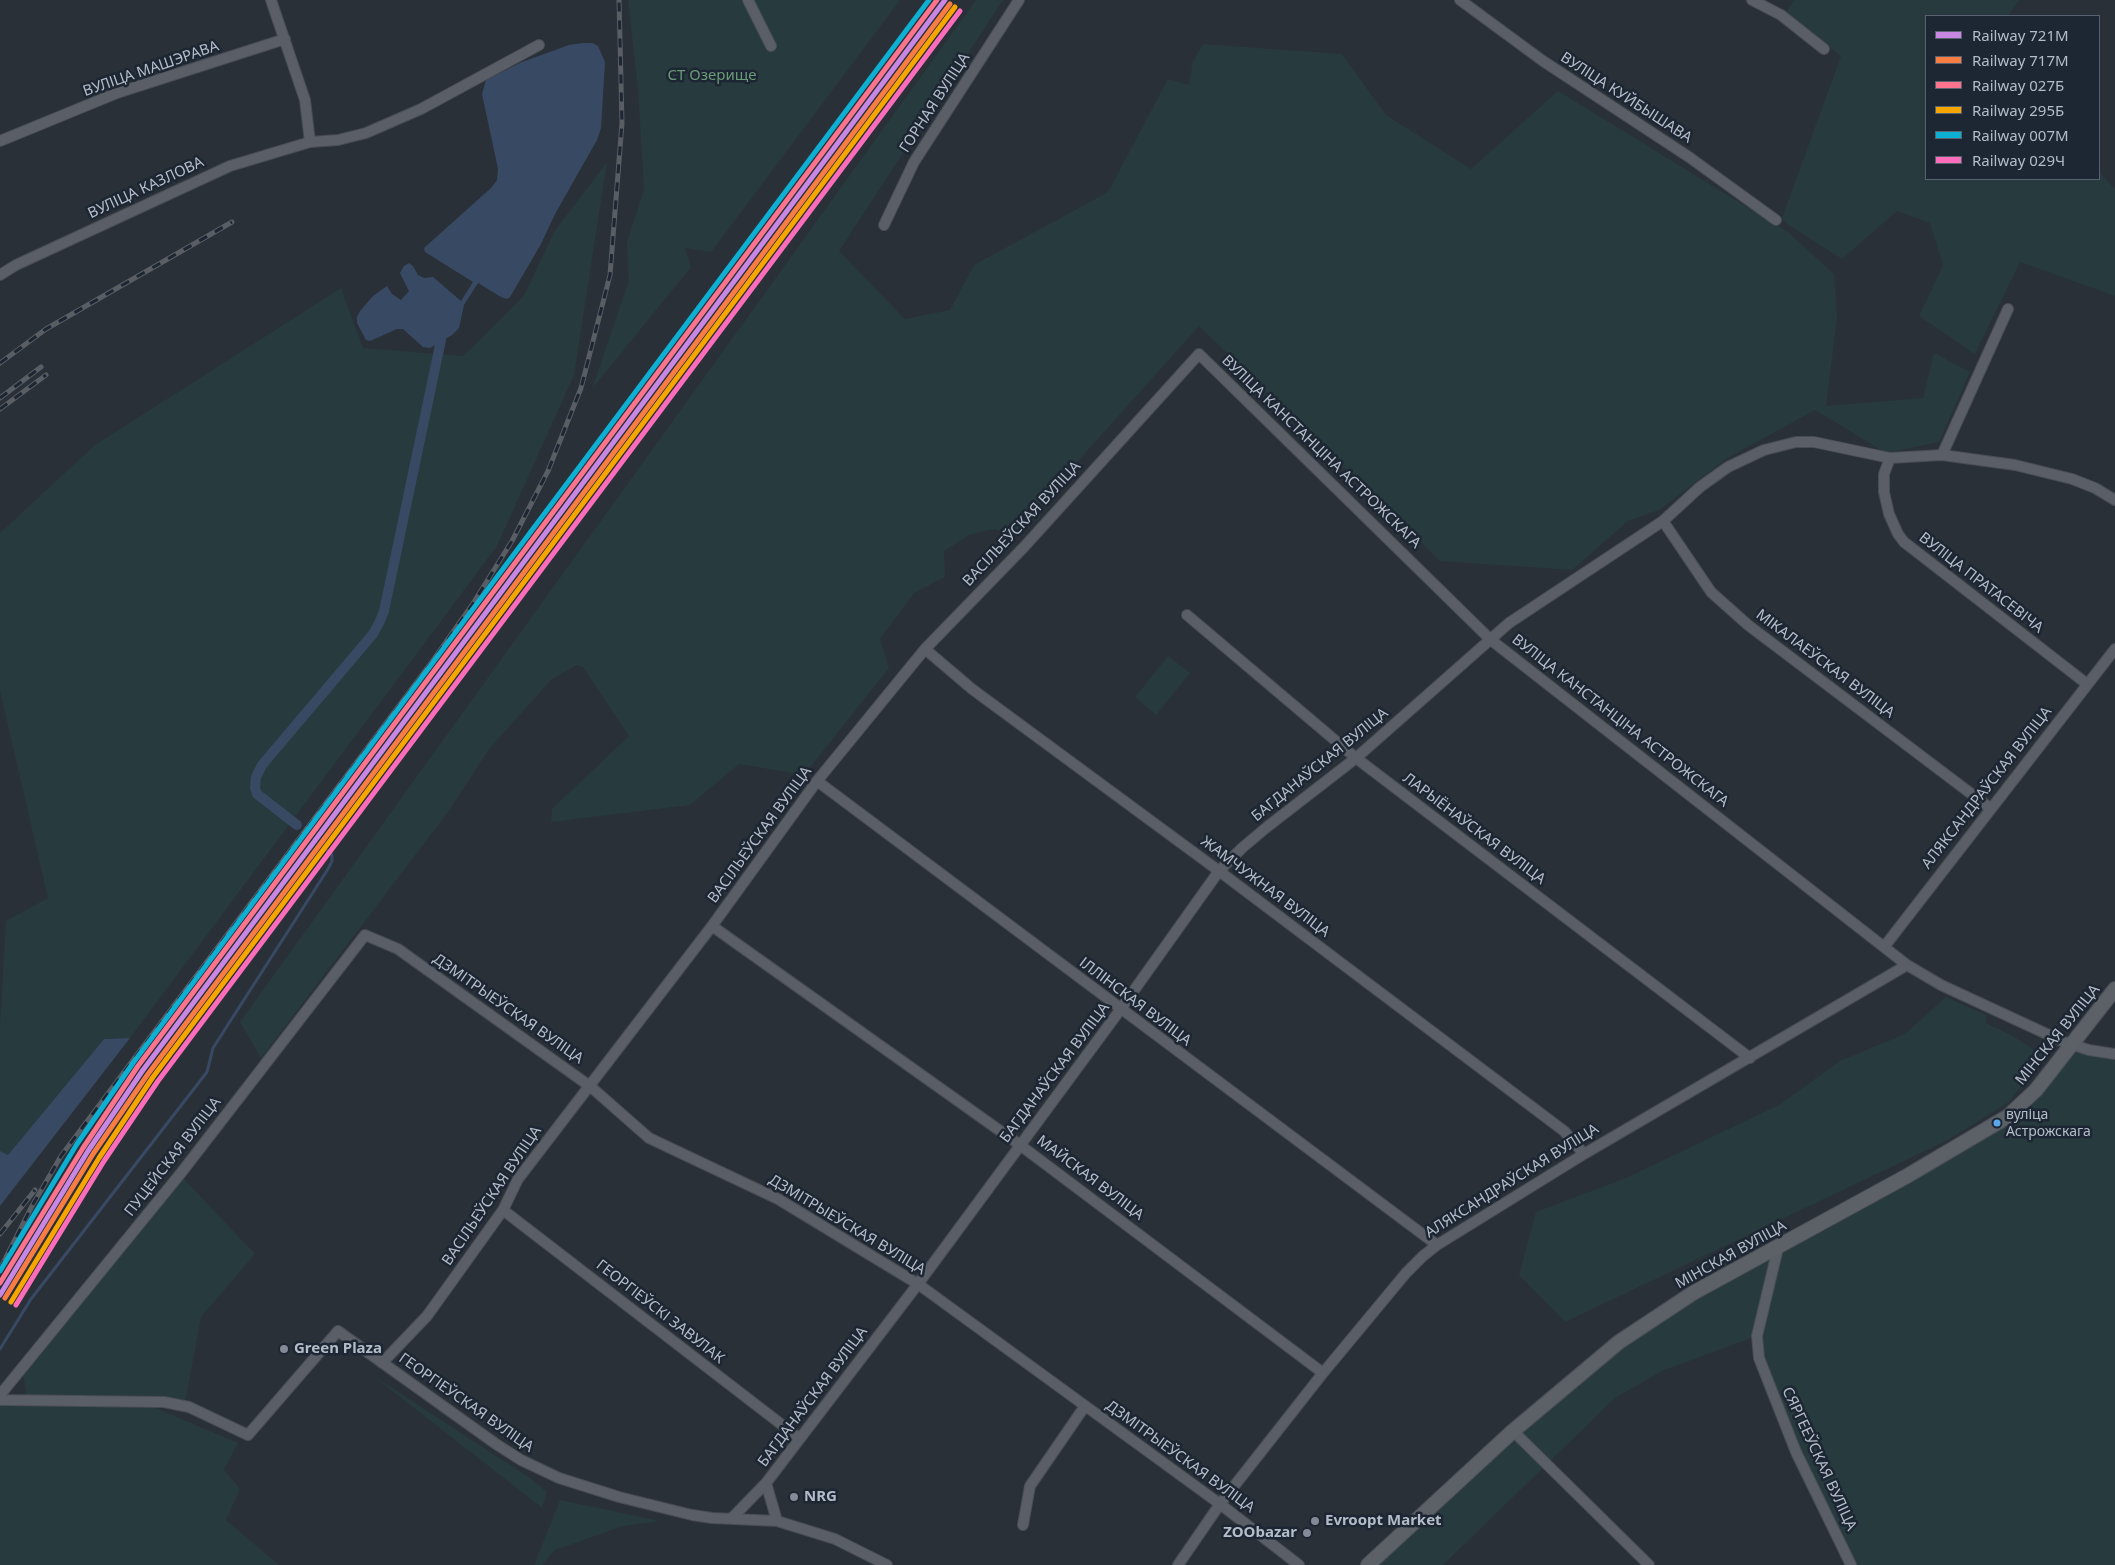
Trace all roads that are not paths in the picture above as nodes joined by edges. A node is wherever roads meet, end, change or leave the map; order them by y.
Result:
1 (271, 0) edge
2 (748, 0) edge
3 (1019, 0) edge
4 (1460, 0) edge
5 (1752, 0) edge
6 (285, 39) junction
7 (539, 45) dead end
8 (771, 46) dead end
9 (1824, 49) dead end
10 (0, 141) edge
11 (310, 142) junction
12 (1776, 220) dead end
13 (884, 225) dead end
14 (0, 274) edge
15 (2008, 309) dead end
16 (1199, 354) joint
17 (1942, 456) junction
18 (1890, 458) junction
19 (2115, 500) edge
20 (1663, 521) junction
21 (1187, 615) dead end
22 (1491, 640) junction
23 (925, 649) junction
24 (2115, 649) edge
25 (2087, 684) junction
26 (1356, 758) junction
27 (817, 781) junction
28 (1990, 808) junction
29 (1219, 871) junction
30 (712, 926) junction
31 (365, 935) joint
32 (1884, 947) junction
33 (1907, 965) junction
34 (2115, 990) edge
35 (1120, 1010) junction
36 (2072, 1046) junction
37 (2115, 1054) edge
38 (1750, 1058) junction
39 (591, 1086) junction
40 (1020, 1145) junction
41 (1584, 1154) junction
42 (503, 1210) junction
43 (1437, 1245) junction
44 (1778, 1248) junction
45 (918, 1284) junction
46 (382, 1363) junction
47 (1323, 1373) junction
48 (0, 1395) edge
49 (0, 1400) edge
50 (1086, 1406) junction
51 (1513, 1430) junction
52 (799, 1438) junction
53 (766, 1483) junction
54 (1220, 1504) junction
55 (732, 1518) junction
56 (777, 1521) junction
57 (1022, 1525) dead end
58 (887, 1565) edge
59 (1178, 1565) edge
60 (1299, 1565) edge
61 (1368, 1565) edge
62 (1649, 1565) edge
63 (1851, 1565) edge

1 - 6 street
2 - 8 street
3 - 13 street, ГОРНАЯ ВУЛІЦА
4 - 12 street, ВУЛІЦА КУЙБЫШАВА
5 - 9 street
6 - 10 street, ВУЛІЦА МАШЭРАВА
6 - 11 street
7 - 11 street, ВУЛІЦА КАЗЛОВА
11 - 14 street, ВУЛІЦА КАЗЛОВА
15 - 17 street
16 - 22 street, ВУЛІЦА КАНСТАНЦІНА АСТРОЖСКАГА
16 - 23 street, ВАСІЛЬЕЎСКАЯ ВУЛІЦА
17 - 18 street, БАГДАНАЎСКАЯ ВУЛІЦА
17 - 19 street, БАГДАНАЎСКАЯ ВУЛІЦА
18 - 20 street, БАГДАНАЎСКАЯ ВУЛІЦА
18 - 25 street, ВУЛІЦА ПРАТАСЕВІЧА
20 - 22 street, БАГДАНАЎСКАЯ ВУЛІЦА
20 - 28 street, МІКАЛАЕЎСКАЯ ВУЛІЦА
21 - 26 street, ЛАРЫЁНАЎСКАЯ ВУЛІЦА
22 - 26 street, БАГДАНАЎСКАЯ ВУЛІЦА
22 - 32 street, ВУЛІЦА КАНСТАНЦІНА АСТРОЖСКАГА
23 - 27 street, ВАСІЛЬЕЎСКАЯ ВУЛІЦА
23 - 29 street, ЖАМЧУЖНАЯ ВУЛІЦА
24 - 25 street, АЛЯКСАНДРАЎСКАЯ ВУЛІЦА
25 - 28 street, АЛЯКСАНДРАЎСКАЯ ВУЛІЦА
26 - 29 street, БАГДАНАЎСКАЯ ВУЛІЦА
26 - 38 street, ЛАРЫЁНАЎСКАЯ ВУЛІЦА
27 - 30 street, ВАСІЛЬЕЎСКАЯ ВУЛІЦА
27 - 35 street, ІЛЛІНСКАЯ ВУЛІЦА
28 - 32 street, АЛЯКСАНДРАЎСКАЯ ВУЛІЦА
29 - 35 street, БАГДАНАЎСКАЯ ВУЛІЦА
29 - 41 street, ЖАМЧУЖНАЯ ВУЛІЦА
30 - 39 street, ВАСІЛЬЕЎСКАЯ ВУЛІЦА
30 - 40 street, МАЙСКАЯ ВУЛІЦА
31 - 39 street, ДЗМІТРЫЕЎСКАЯ ВУЛІЦА
31 - 48 street, ПУЦЕЙСКАЯ ВУЛІЦА
32 - 33 street, ВУЛІЦА КАНСТАНЦІНА АСТРОЖСКАГА
33 - 36 street, ВУЛІЦА КАНСТАНЦІНА АСТРОЖСКАГА
33 - 38 street, АЛЯКСАНДРАЎСКАЯ ВУЛІЦА
34 - 36 main road, МІНСКАЯ ВУЛІЦА
35 - 40 street, БАГДАНАЎСКАЯ ВУЛІЦА
35 - 43 street, ІЛЛІНСКАЯ ВУЛІЦА
36 - 37 street, ВУЛІЦА КАНСТАНЦІНА АСТРОЖСКАГА
36 - 44 main road, МІНСКАЯ ВУЛІЦА
38 - 41 street, АЛЯКСАНДРАЎСКАЯ ВУЛІЦА
39 - 42 street, ВАСІЛЬЕЎСКАЯ ВУЛІЦА
39 - 45 street, ДЗМІТРЫЕЎСКАЯ ВУЛІЦА
40 - 45 street, БАГДАНАЎСКАЯ ВУЛІЦА
40 - 47 street, МАЙСКАЯ ВУЛІЦА
41 - 43 street, АЛЯКСАНДРАЎСКАЯ ВУЛІЦА
42 - 46 street, ВАСІЛЬЕЎСКАЯ ВУЛІЦА
42 - 52 street, ГЕОРГІЕЎСКІ ЗАВУЛАК
43 - 47 street, АЛЯКСАНДРАЎСКАЯ ВУЛІЦА
44 - 51 main road, МІНСКАЯ ВУЛІЦА
44 - 63 street, СЯРГЕЕЎСКАЯ ВУЛІЦА
45 - 50 street, ДЗМІТРЫЕЎСКАЯ ВУЛІЦА
45 - 52 street, БАГДАНАЎСКАЯ ВУЛІЦА
46 - 49 street, ГЕОРГІЕЎСКАЯ ВУЛІЦА
46 - 55 street, ГЕОРГІЕЎСКАЯ ВУЛІЦА
47 - 54 street, АЛЯКСАНДРАЎСКАЯ ВУЛІЦА
50 - 54 street, ДЗМІТРЫЕЎСКАЯ ВУЛІЦА
50 - 57 street
51 - 61 main road, МІНСКАЯ ВУЛІЦА
51 - 62 street
52 - 53 street, БАГДАНАЎСКАЯ ВУЛІЦА
53 - 55 street, БАГДАНАЎСКАЯ ВУЛІЦА
53 - 56 street, БАГДАНАЎСКАЯ ВУЛІЦА
54 - 59 street, АЛЯКСАНДРАЎСКАЯ ВУЛІЦА
54 - 60 street, ДЗМІТРЫЕЎСКАЯ ВУЛІЦА
55 - 56 street, ГЕОРГІЕЎСКАЯ ВУЛІЦА
56 - 58 street, ГЕОРГІЕЎСКАЯ ВУЛІЦА

